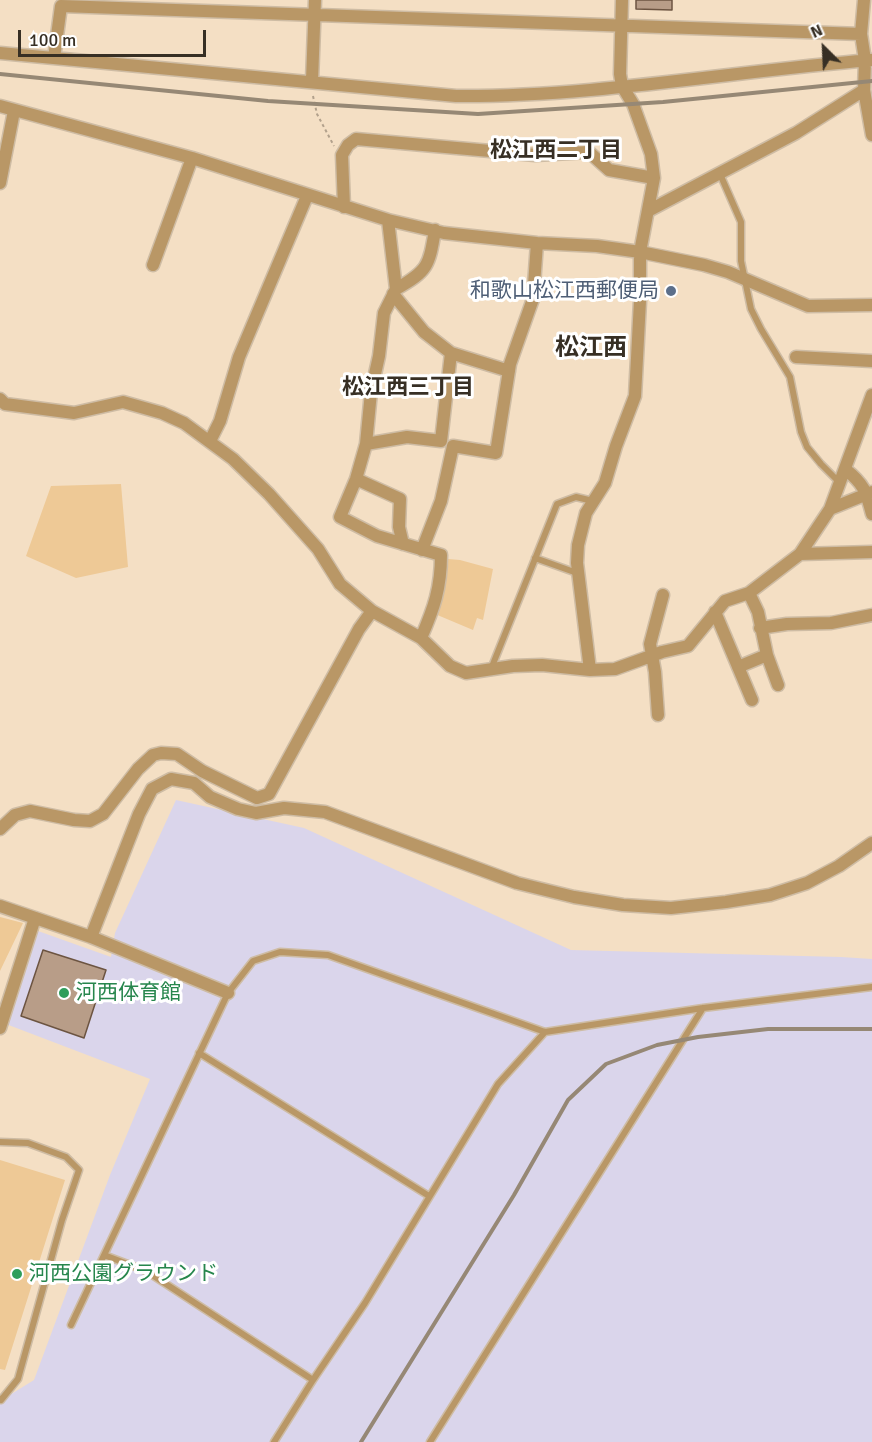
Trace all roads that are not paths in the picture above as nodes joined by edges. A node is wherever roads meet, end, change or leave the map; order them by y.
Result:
1 (315, 0) edge
2 (622, 0) edge
3 (864, 0) edge
4 (62, 3) edge
5 (314, 16) junction
6 (621, 26) junction
7 (861, 34) junction
8 (0, 53) edge
9 (54, 58) junction
10 (868, 60) edge
11 (312, 81) junction
12 (622, 86) junction
13 (864, 90) junction
14 (0, 106) edge
15 (14, 111) junction
16 (872, 135) edge
17 (192, 158) junction
18 (720, 174) junction
19 (654, 178) junction
20 (0, 183) edge
21 (307, 196) junction
22 (344, 207) junction
23 (648, 211) junction
24 (388, 220) junction
25 (435, 230) junction
26 (537, 243) junction
27 (640, 252) junction
28 (153, 265) dead end
29 (744, 279) junction
30 (394, 292) junction
31 (872, 305) edge
32 (451, 353) junction
33 (796, 357) dead end
34 (872, 361) edge
35 (509, 371) junction
36 (872, 395) edge
37 (2, 403) edge
38 (210, 441) junction
39 (366, 444) junction
40 (845, 469) junction
41 (356, 479) junction
42 (840, 482) junction
43 (869, 493) edge
44 (593, 501) junction
45 (830, 510) junction
46 (872, 514) edge
47 (403, 544) junction
48 (422, 550) junction
49 (872, 552) edge
50 (800, 554) junction
51 (535, 558) junction
52 (578, 574) junction
53 (749, 593) junction
54 (663, 596) dead end
55 (372, 611) junction
56 (715, 612) junction
57 (872, 615) edge
58 (760, 628) junction
59 (421, 638) junction
60 (767, 655) junction
61 (651, 656) junction
62 (738, 667) junction
63 (491, 670) junction
64 (590, 670) junction
65 (778, 685) dead end
66 (752, 700) dead end
67 (658, 715) dead end
68 (202, 771) junction
69 (195, 783) junction
70 (0, 829) edge
71 (872, 843) edge
72 (0, 906) edge
73 (35, 918) junction
74 (91, 937) junction
75 (872, 987) edge
76 (228, 993) junction
77 (703, 1008) junction
78 (0, 1028) edge
79 (545, 1032) junction
80 (199, 1053) junction
81 (0, 1142) edge
82 (429, 1196) junction
83 (104, 1255) junction
84 (71, 1325) dead end
85 (312, 1380) junction
86 (0, 1399) edge
87 (274, 1442) edge
88 (430, 1442) edge

1 - 5 street
2 - 6 street
3 - 7 street
4 - 5 street
4 - 9 street
5 - 6 street
5 - 11 street
6 - 7 street
6 - 12 street
7 - 10 street
8 - 9 street
9 - 11 street
10 - 12 street
10 - 13 street
11 - 12 street
12 - 19 street
13 - 16 street
13 - 18 street
14 - 15 street
15 - 17 street
15 - 20 street
17 - 21 street
17 - 28 street
18 - 23 street
18 - 29 lane
19 - 22 street
19 - 23 street
21 - 22 street
21 - 38 street
22 - 24 street
23 - 27 street
24 - 25 street
24 - 30 street
25 - 26 street
25 - 30 street
26 - 27 street
26 - 35 street
27 - 29 street
27 - 44 street
29 - 31 street
29 - 42 lane
30 - 32 street
30 - 39 street
32 - 35 street
32 - 39 street
33 - 34 street
35 - 48 street
36 - 40 street
37 - 38 street
38 - 55 street
39 - 41 street
40 - 42 street
40 - 43 street
41 - 47 street
41 - 47 street
42 - 45 street
43 - 45 street
43 - 46 street
44 - 51 lane
44 - 52 street
45 - 50 street
47 - 48 street
48 - 59 street
49 - 50 street
50 - 53 street
51 - 52 lane
51 - 63 lane
52 - 64 street
53 - 56 street
53 - 58 street
54 - 61 street
55 - 59 street
55 - 68 street
56 - 61 street
56 - 62 street
57 - 58 street
58 - 60 street
59 - 63 street
60 - 62 street
60 - 65 street
61 - 64 street
61 - 67 street
62 - 66 street
63 - 64 street
68 - 69 street
68 - 70 street
69 - 71 street
69 - 74 street
72 - 73 street
73 - 74 street
73 - 78 street
74 - 76 street
75 - 77 lane
76 - 79 lane
76 - 80 lane
77 - 79 lane
77 - 88 lane
79 - 82 lane
80 - 82 lane
80 - 83 lane
81 - 86 lane
82 - 85 lane
83 - 84 lane
83 - 85 lane
85 - 87 lane

